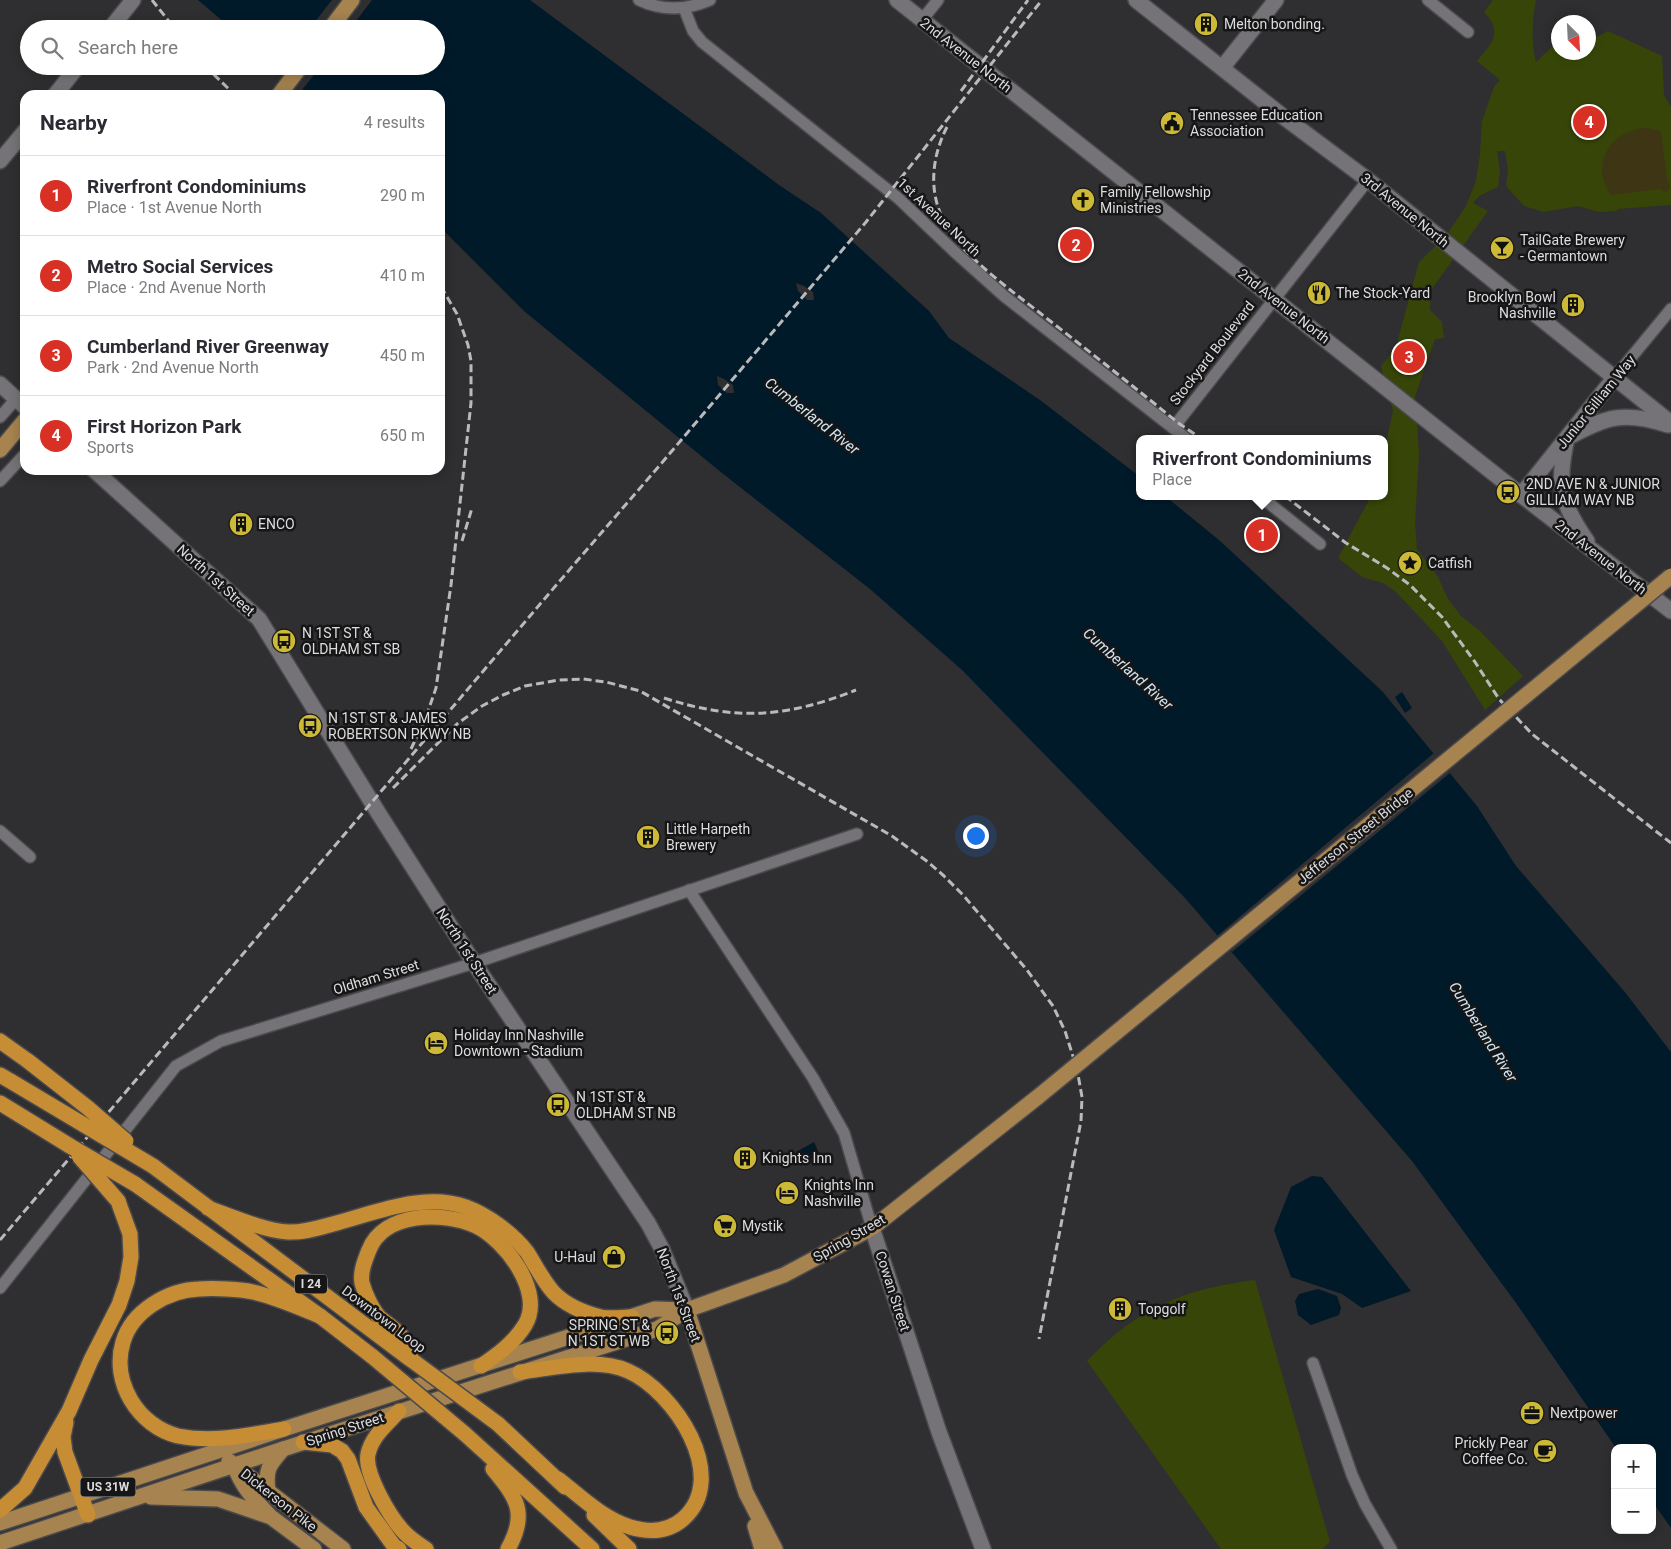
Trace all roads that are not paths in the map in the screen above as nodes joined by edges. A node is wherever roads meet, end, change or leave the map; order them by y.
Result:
1 (133, 0) edge
2 (352, 0) edge
3 (639, 0) edge
4 (710, 0) edge
5 (897, 0) edge
6 (938, 0) edge
7 (1136, 0) edge
8 (1276, 0) edge
9 (1428, 0) edge
10 (684, 8) junction
11 (116, 20) edge
12 (337, 20) edge
13 (922, 20) junction
14 (1468, 32) dead end
15 (1222, 68) junction
16 (71, 75) edge
17 (294, 75) edge
18 (59, 90) edge
19 (283, 90) edge
20 (20, 137) edge
21 (0, 161) edge
22 (1368, 180) junction
23 (1274, 299) junction
24 (1671, 309) edge
25 (1615, 378) junction
26 (0, 384) edge
27 (20, 403) edge
28 (0, 417) edge
29 (1671, 425) edge
30 (20, 426) edge
31 (1173, 428) junction
32 (1182, 435) edge
33 (1567, 438) junction
34 (0, 450) edge
35 (20, 459) edge
36 (100, 475) edge
37 (0, 481) edge
38 (1521, 495) junction
39 (1265, 500) edge
40 (1320, 544) dead end
41 (1595, 552) junction
42 (1671, 576) edge
43 (1671, 611) edge
44 (0, 830) edge
45 (857, 834) dead end
46 (30, 857) dead end
47 (689, 890) junction
48 (474, 963) junction
49 (0, 1041) edge
50 (6, 1079) edge
51 (1039, 1096) joint
52 (0, 1104) edge
53 (70, 1146) junction
54 (153, 1166) junction
55 (208, 1208) junction
56 (872, 1228) junction
57 (0, 1288) edge
58 (687, 1310) junction
59 (320, 1316) junction
60 (632, 1316) junction
61 (413, 1361) junction
62 (1313, 1363) dead end
63 (481, 1366) junction
64 (520, 1372) junction
65 (69, 1411) junction
66 (399, 1411) junction
67 (284, 1428) junction
68 (470, 1437) junction
69 (247, 1440) junction
70 (303, 1442) junction
71 (283, 1449) junction
72 (216, 1451) junction
73 (234, 1465) junction
74 (558, 1480) junction
75 (268, 1491) junction
76 (746, 1491) junction
77 (82, 1496) junction
78 (141, 1497) junction
79 (0, 1510) edge
80 (88, 1514) junction
81 (271, 1518) junction
82 (0, 1523) edge
83 (0, 1543) edge
84 (314, 1549) edge
85 (343, 1549) edge
86 (398, 1549) edge
87 (426, 1549) edge
88 (508, 1549) edge
89 (592, 1549) edge
90 (629, 1549) edge
91 (762, 1549) edge
92 (775, 1549) edge
93 (983, 1549) edge
94 (1391, 1549) edge

1 - 11 street
2 - 12 main road
3 - 10 street
4 - 10 street
5 - 13 street, 2nd Avenue North
6 - 13 street
7 - 15 street, 3rd Avenue North
8 - 15 street
9 - 14 street
10 - 31 street, 1st Avenue North
13 - 23 street, 2nd Avenue North
15 - 22 street, 3rd Avenue North
16 - 18 street
17 - 19 main road
20 - 21 street
22 - 23 street, Stockyard Boulevard
22 - 25 street, 3rd Avenue North
23 - 31 street, Stockyard Boulevard
23 - 38 street, 2nd Avenue North
24 - 25 street, Junior Gilliam Way
25 - 29 street, 3rd Avenue North
25 - 33 street, Junior Gilliam Way
26 - 27 street
27 - 28 street
29 - 33 street
30 - 34 main road
31 - 32 street, 1st Avenue North
33 - 38 street, Junior Gilliam Way
33 - 41 street
35 - 37 street
36 - 48 street, North 1st Street
38 - 41 street, 2nd Avenue North
39 - 40 street
41 - 43 street, 2nd Avenue North
42 - 51 main road, Jefferson Street Bridge, bridge
44 - 46 street
45 - 47 street, Oldham Street
47 - 48 street, Oldham Street
47 - 56 street, Cowan Street
48 - 57 street, Oldham Street
48 - 58 street, North 1st Street
49 - 54 highway, bridge
50 - 54 highway, Downtown Loop / I 24, bridge
51 - 56 main road, Spring Street
52 - 53 highway, I 24
53 - 59 highway, I 24, bridge
53 - 65 highway, bridge
54 - 55 highway, Downtown Loop / I 24
55 - 60 highway
55 - 61 highway, Downtown Loop / I 24
56 - 58 main road, Spring Street
56 - 93 street, Cowan Street
58 - 60 main road, Spring Street
58 - 64 main road, Spring Street
58 - 76 main road, North 1st Street
59 - 67 highway
59 - 68 highway, I 24, bridge
60 - 63 main road, Spring Street
61 - 63 highway
61 - 74 highway, Downtown Loop / I 24, bridge
62 - 94 street
63 - 67 main road, Spring Street
64 - 66 main road, Spring Street
64 - 74 highway
65 - 77 highway
65 - 79 highway
66 - 70 main road, Spring Street
66 - 87 highway
67 - 69 main road, Spring Street
68 - 88 highway
68 - 89 highway, I 24
69 - 72 main road, Spring Street
69 - 73 main road
70 - 71 main road, Spring Street
70 - 86 highway
71 - 73 main road, Spring Street
71 - 75 main road
72 - 73 main road, Dickerson Pike
72 - 77 main road, Spring Street / US 31W
73 - 75 main road, Dickerson Pike
73 - 78 main road, Spring Street
73 - 81 main road
74 - 90 highway, Downtown Loop / I 24
75 - 85 main road, Dickerson Pike
76 - 91 main road, North 1st Street
76 - 92 main road, North 1st Street
77 - 80 highway
77 - 82 main road, Spring Street / US 31W
78 - 80 main road, Spring Street / US 31W
78 - 81 main road, Dickerson Pike / US 31W
80 - 83 main road, Spring Street / US 31W
81 - 84 main road, Dickerson Pike / US 31W

